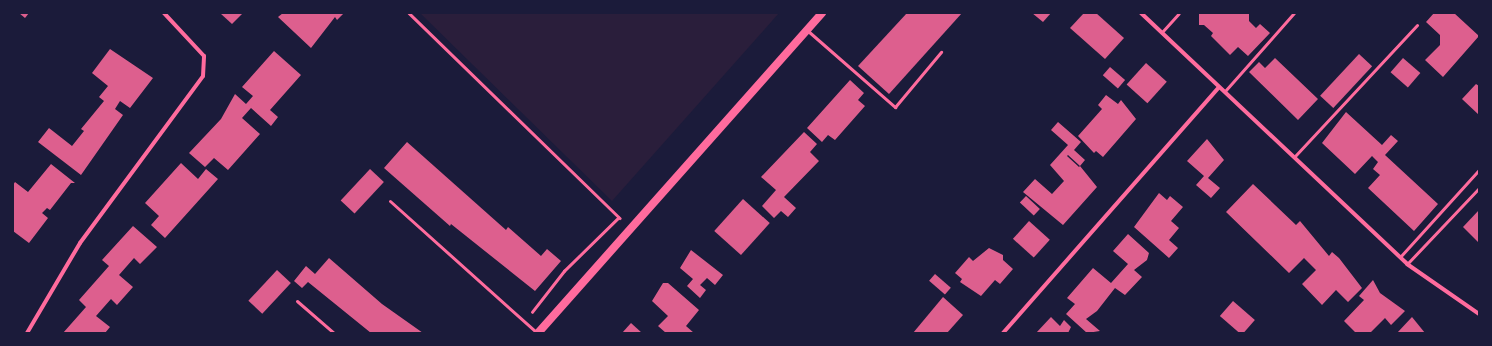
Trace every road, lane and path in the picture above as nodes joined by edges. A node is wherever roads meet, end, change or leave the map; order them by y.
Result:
1 (164, 13) edge
2 (409, 13) edge
3 (822, 13) edge
4 (1141, 13) edge
5 (1179, 13) edge
6 (1294, 13) edge
7 (1417, 25) dead end
8 (807, 30) junction
9 (1162, 32) junction
10 (941, 52) dead end
11 (1219, 87) junction
12 (1225, 91) junction
13 (1295, 156) junction
14 (1479, 170) edge
15 (1479, 188) edge
16 (390, 201) dead end
17 (624, 211) dead end
18 (619, 217) junction
19 (631, 230) junction
20 (1400, 257) junction
21 (1407, 264) junction
22 (297, 301) dead end
23 (1479, 314) edge
24 (525, 320) junction
25 (27, 333) edge
26 (334, 333) edge
27 (538, 333) edge
28 (1002, 333) edge

1 - 25 street
2 - 18 path
3 - 8 main road
4 - 9 street
5 - 9 lane
6 - 12 lane
7 - 13 lane
8 - 10 lane
8 - 19 main road
9 - 11 street
11 - 12 street
11 - 28 street
12 - 13 street
13 - 20 street
14 - 20 lane
15 - 21 lane
16 - 24 lane
17 - 18 path
18 - 19 path
18 - 24 path
19 - 27 main road
20 - 21 street
21 - 23 street
22 - 26 lane
24 - 27 lane

